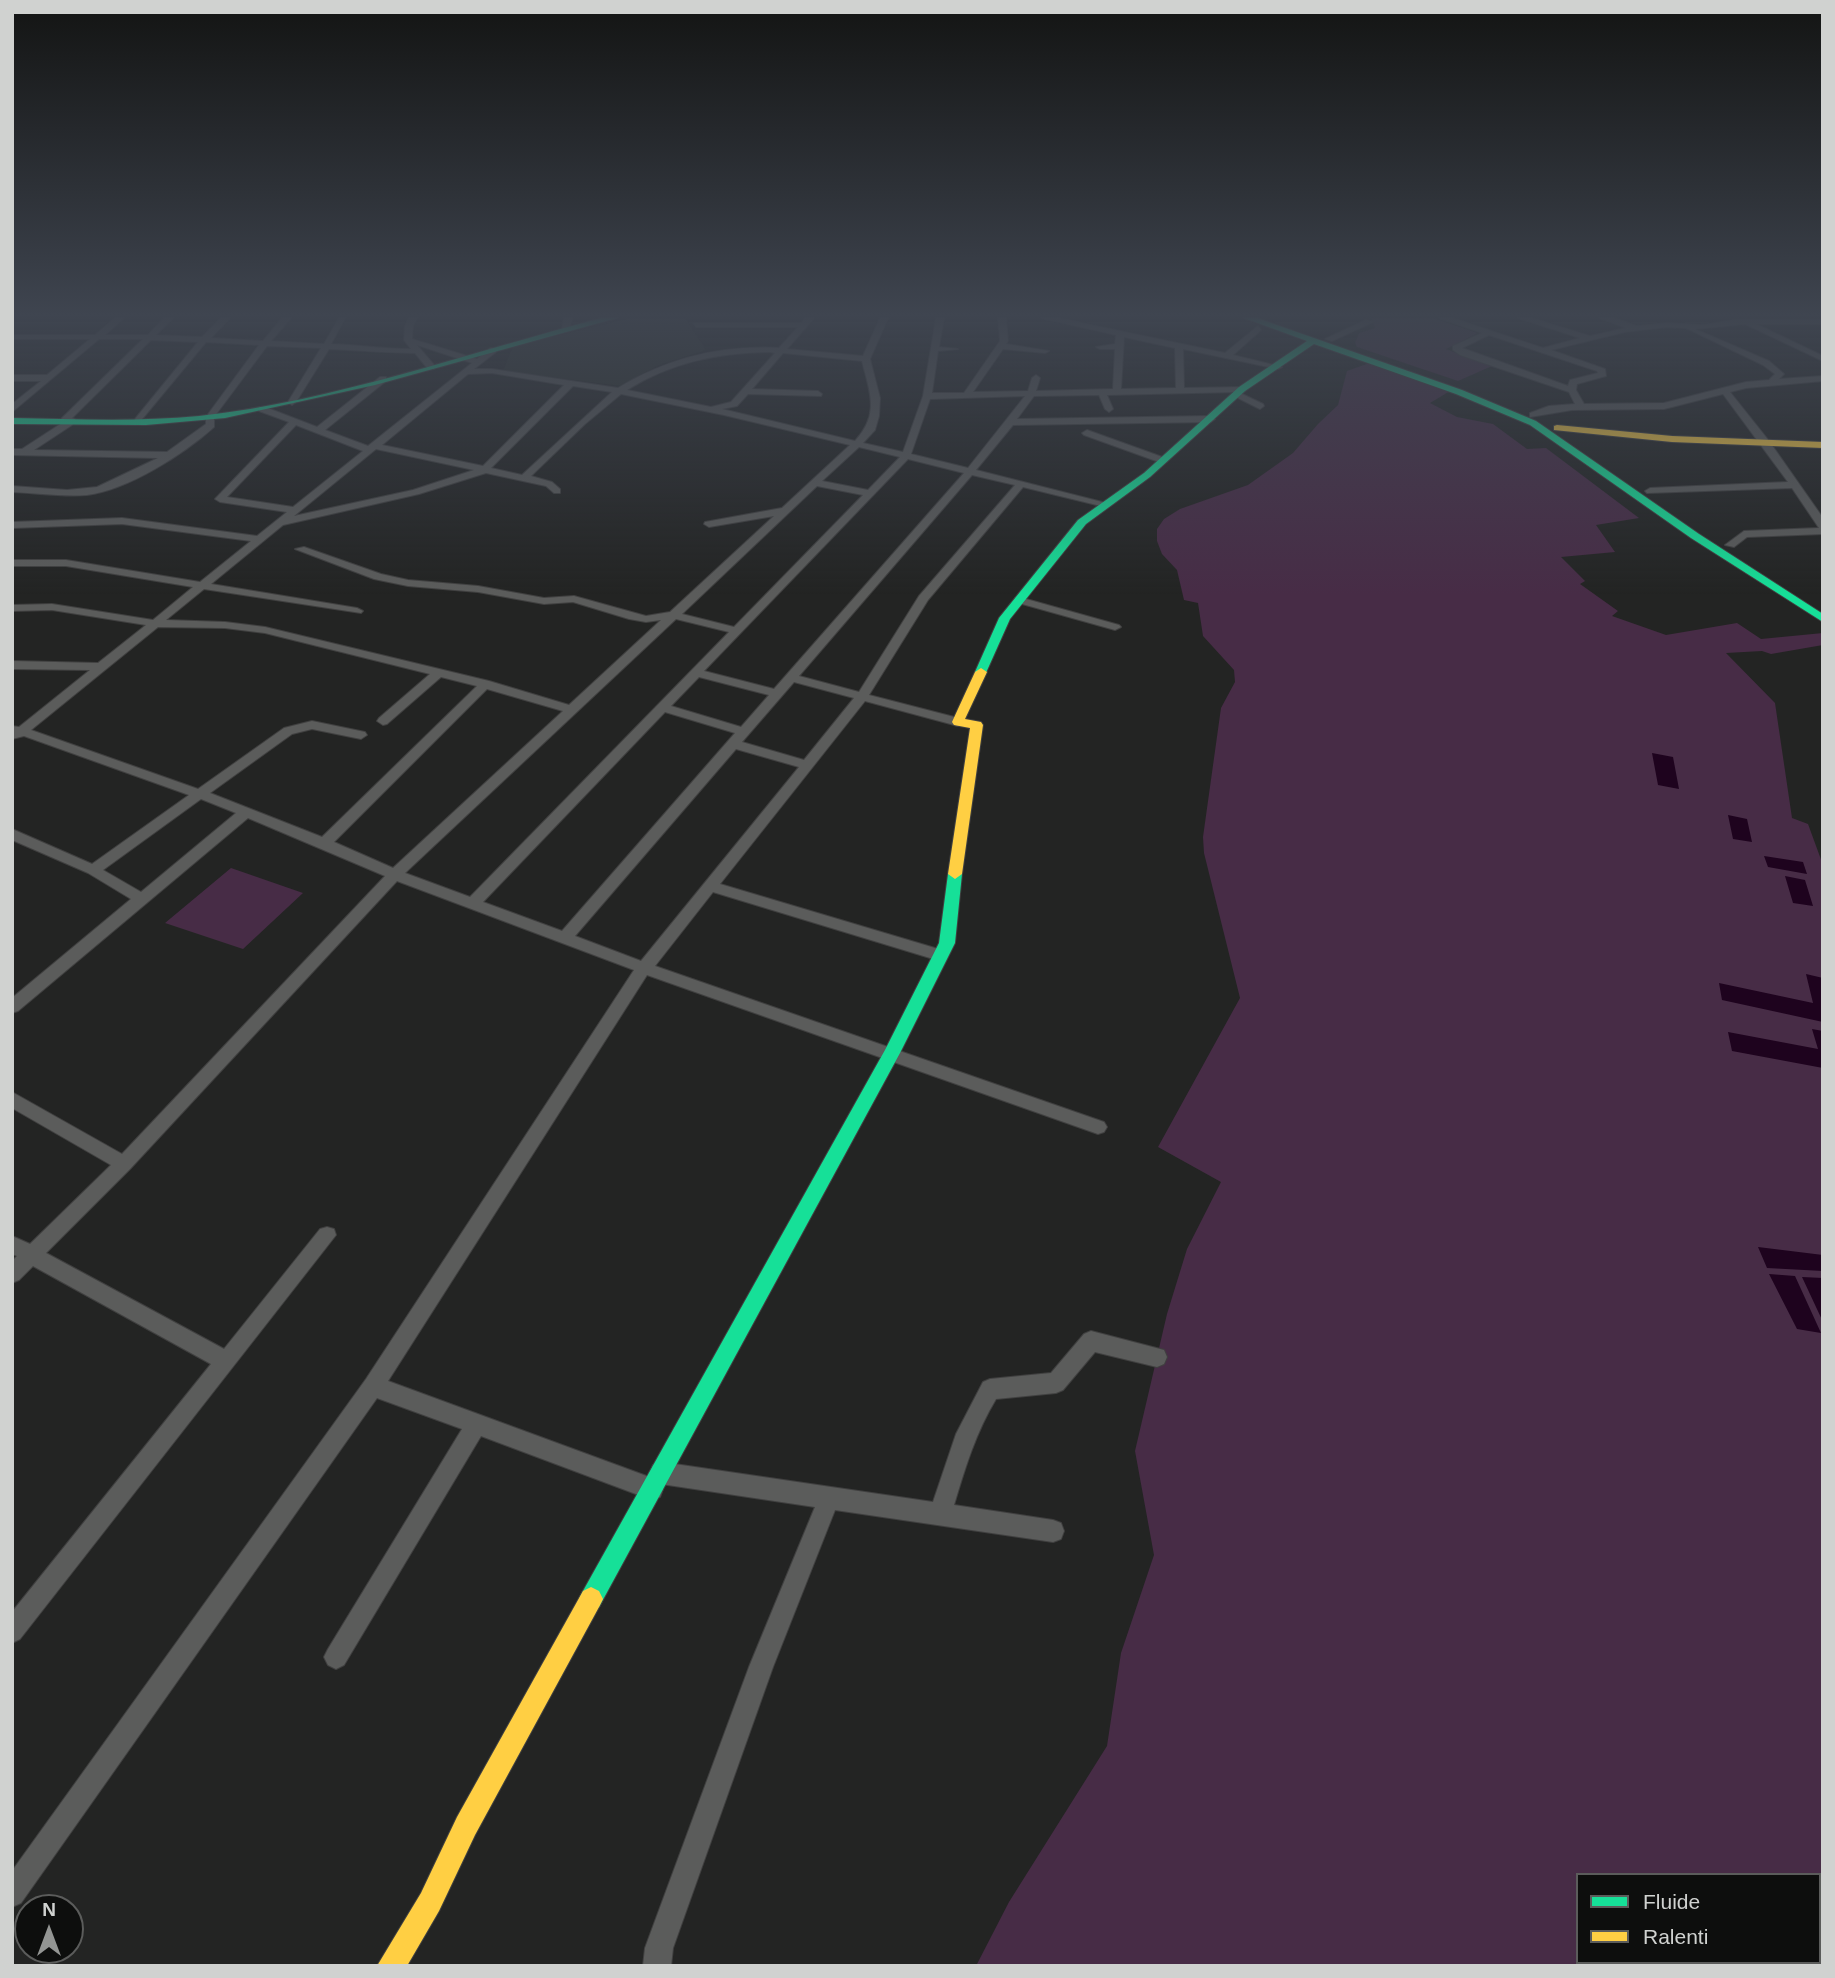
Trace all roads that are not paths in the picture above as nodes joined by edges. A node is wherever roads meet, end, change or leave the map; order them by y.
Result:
1 (78, 410) edge
2 (147, 410) edge
3 (215, 410) edge
4 (254, 410) edge
5 (266, 410) edge
6 (344, 410) edge
7 (416, 410) edge
8 (544, 410) edge
9 (598, 410) edge
10 (715, 410) edge
11 (736, 410) edge
12 (875, 410) edge
13 (922, 410) edge
14 (1019, 410) edge
15 (1220, 410) edge
16 (1503, 410) edge
17 (1523, 410) edge
18 (1546, 410) edge
19 (1741, 410) edge
20 (738, 415) junction
21 (1534, 415) junction
22 (210, 417) junction
23 (1211, 419) junction
24 (1151, 420) junction
25 (12, 421) edge
26 (68, 421) junction
27 (138, 421) junction
28 (295, 421) junction
29 (1011, 422) junction
30 (1557, 428) junction
31 (319, 430) junction
32 (1087, 433) dead end
33 (1111, 442) junction
34 (858, 443) junction
35 (1766, 443) junction
36 (1823, 445) edge
37 (372, 448) junction
38 (17, 455) edge
39 (165, 456) junction
40 (906, 456) junction
41 (1162, 460) junction
42 (484, 470) junction
43 (970, 471) junction
44 (524, 478) junction
45 (815, 484) junction
46 (1021, 484) junction
47 (1794, 485) junction
48 (12, 489) edge
49 (557, 491) dead end
50 (1650, 491) junction
51 (870, 493) junction
52 (1105, 504) junction
53 (296, 510) junction
54 (786, 510) junction
55 (280, 522) junction
56 (709, 524) dead end
57 (12, 525) edge
58 (1823, 528) edge
59 (259, 539) junction
60 (1730, 545) junction
61 (300, 548) dead end
62 (12, 563) edge
63 (200, 587) junction
64 (1020, 600) junction
65 (1823, 607) edge
66 (12, 608) edge
67 (358, 611) dead end
68 (673, 615) junction
69 (1823, 619) edge
70 (153, 623) junction
71 (1115, 627) dead end
72 (737, 631) junction
73 (12, 665) edge
74 (101, 667) junction
75 (438, 673) junction
76 (696, 673) junction
77 (791, 678) junction
78 (485, 684) junction
79 (778, 694) junction
80 (862, 697) junction
81 (663, 707) junction
82 (572, 710) junction
83 (383, 721) dead end
84 (958, 722) junction
85 (744, 732) junction
86 (15, 733) edge
87 (361, 735) dead end
88 (734, 744) junction
89 (806, 765) junction
90 (200, 794) junction
91 (246, 812) junction
92 (12, 834) edge
93 (324, 843) junction
94 (93, 870) junction
95 (395, 875) junction
96 (709, 886) junction
97 (142, 899) junction
98 (473, 903) junction
99 (565, 938) junction
100 (940, 955) junction
101 (644, 968) junction
102 (12, 1007) edge
103 (892, 1053) junction
104 (12, 1099) edge
105 (1098, 1127) dead end
106 (124, 1164) junction
107 (327, 1235) dead end
108 (12, 1244) edge
109 (32, 1255) junction
110 (12, 1274) edge
111 (1157, 1357) dead end
112 (225, 1361) junction
113 (373, 1386) junction
114 (477, 1424) junction
115 (656, 1481) junction
116 (829, 1498) junction
117 (941, 1514) junction
118 (1053, 1531) dead end
119 (12, 1631) edge
120 (336, 1657) dead end
121 (12, 1894) edge
122 (390, 1966) edge
123 (657, 1966) edge

1 - 26 street
2 - 27 street
3 - 22 street
4 - 22 main road
5 - 28 street
6 - 31 street
7 - 37 street
8 - 42 street
9 - 44 street
10 - 20 street
11 - 20 street
12 - 34 street
13 - 40 street
14 - 29 street
15 - 23 main road
16 - 69 main road
17 - 21 main road
18 - 21 street
19 - 35 street
20 - 34 street
21 - 30 main road
22 - 27 main road
22 - 39 street
23 - 24 street
23 - 41 main road
24 - 29 street
24 - 33 street
25 - 26 main road
26 - 27 main road
26 - 38 street
28 - 31 street
28 - 53 street
29 - 43 street
30 - 35 main road
30 - 50 main road
31 - 37 street
32 - 33 street
33 - 41 street
34 - 40 street
34 - 45 street
35 - 36 main road
35 - 47 street
37 - 42 street
37 - 53 street
38 - 39 street
39 - 48 street
40 - 43 street
40 - 51 street
41 - 52 main road
42 - 44 street
42 - 55 street
43 - 46 street
43 - 77 street
44 - 49 street
45 - 51 street
45 - 54 street
46 - 52 street
46 - 80 street
47 - 50 street
47 - 58 street
50 - 60 main road
51 - 72 street
52 - 64 main road
53 - 55 street
54 - 56 street
54 - 68 street
55 - 59 street
57 - 59 street
58 - 60 street
59 - 63 street
60 - 65 main road
61 - 68 street
62 - 63 street
63 - 67 street
63 - 70 street
64 - 71 street
64 - 84 main road
66 - 70 street
68 - 72 street
68 - 82 street
70 - 74 street
70 - 75 street
72 - 76 street
73 - 74 street
74 - 86 street
75 - 78 street
75 - 83 street
76 - 79 street
76 - 81 street
77 - 79 street
77 - 80 street
78 - 82 street
78 - 93 street
79 - 85 street
80 - 84 street
80 - 89 street
81 - 85 street
81 - 98 street
82 - 95 street
84 - 100 main road
85 - 88 street
86 - 90 street
87 - 90 street
88 - 89 street
88 - 99 street
89 - 96 street
90 - 91 street
90 - 94 street
91 - 93 street
91 - 97 street
92 - 94 street
93 - 95 street
94 - 97 street
95 - 98 street
95 - 106 street
96 - 100 street
96 - 101 street
97 - 102 street
98 - 99 street
99 - 101 street
100 - 103 main road
101 - 103 street
101 - 113 street
103 - 105 street
103 - 115 main road
104 - 106 street
106 - 109 street
107 - 112 street
108 - 109 street
109 - 110 street
109 - 112 street
111 - 117 street
112 - 119 street
113 - 114 street
113 - 121 street
114 - 115 street
114 - 120 street
115 - 116 street
115 - 122 main road
116 - 117 street
116 - 123 street
117 - 118 street

